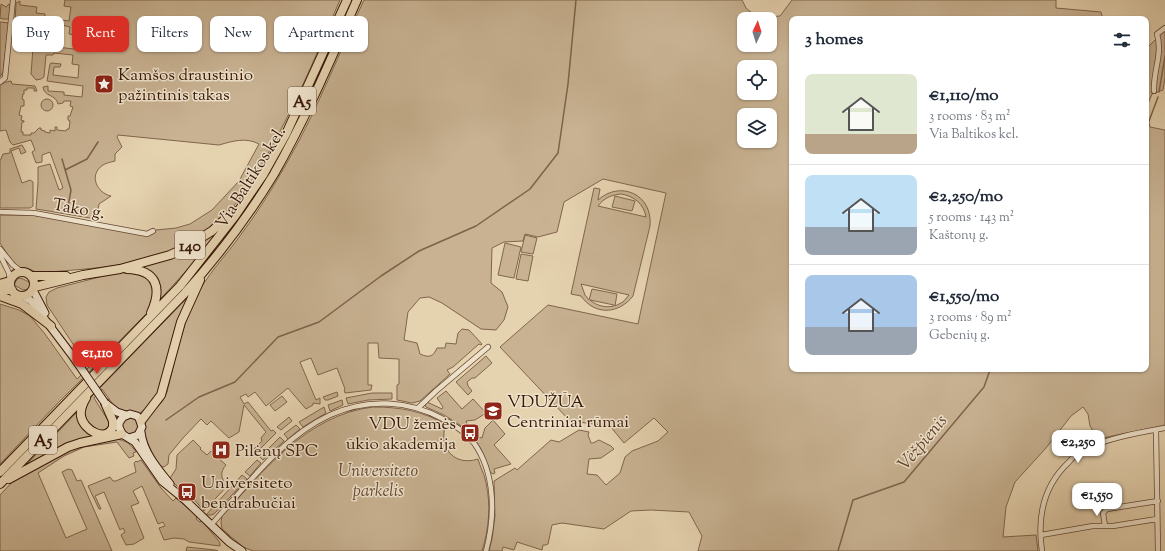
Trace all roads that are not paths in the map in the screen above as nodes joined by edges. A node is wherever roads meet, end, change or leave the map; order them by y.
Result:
1 (13, 0) edge
2 (347, 0) edge
3 (357, 0) edge
4 (1165, 28) edge
5 (0, 82) edge
6 (1154, 91) dead end
7 (248, 198) junction
8 (0, 212) edge
9 (153, 231) dead end
10 (0, 249) edge
11 (0, 255) edge
12 (120, 269) junction
13 (205, 270) junction
14 (22, 272) junction
15 (83, 275) junction
16 (32, 276) junction
17 (10, 280) junction
18 (0, 284) edge
19 (34, 289) junction
20 (0, 290) edge
21 (12, 290) junction
22 (0, 296) edge
23 (24, 296) junction
24 (148, 319) junction
25 (51, 326) junction
26 (488, 347) dead end
27 (87, 395) junction
28 (105, 403) junction
29 (418, 408) junction
30 (126, 415) junction
31 (142, 421) junction
32 (119, 423) junction
33 (1165, 428) edge
34 (1156, 430) junction
35 (140, 432) junction
36 (125, 436) junction
37 (0, 472) edge
38 (0, 484) edge
39 (184, 499) junction
40 (1158, 501) junction
41 (1157, 519) junction
42 (211, 525) junction
43 (1104, 526) junction
44 (1040, 535) junction
45 (242, 551) edge
46 (486, 551) edge
47 (1042, 551) edge
48 (1158, 551) edge

1 - 5 street
2 - 7 main road, Via Baltikos kel. / A5
3 - 13 main road, Via Baltikos kel. / A5
4 - 6 street
7 - 12 main road, 140
7 - 24 main road, Via Baltikos kel. / A5
8 - 9 street, Tako g.
10 - 14 street
11 - 17 street
12 - 15 main road, 140
12 - 24 main road
13 - 27 main road, Via Baltikos kel. / A5
13 - 31 main road
14 - 16 main road, 140
14 - 17 main road
15 - 16 main road, 140
15 - 19 main road
16 - 19 main road
17 - 18 main road
17 - 21 main road
19 - 23 main road
19 - 25 main road
20 - 21 main road
21 - 23 main road
22 - 25 main road
23 - 25 main road
24 - 37 main road, Via Baltikos kel. / A5
25 - 28 main road, bridge
26 - 29 street
27 - 28 main road
27 - 38 main road, Via Baltikos kel. / A5
28 - 30 main road
28 - 32 main road
29 - 42 street
29 - 46 street
30 - 31 main road
30 - 32 main road
31 - 35 main road
32 - 36 main road
33 - 34 street
34 - 40 street
34 - 44 street
35 - 36 main road
35 - 39 main road
36 - 38 main road
36 - 39 main road
39 - 42 main road
40 - 41 street
40 - 43 street
41 - 43 street
41 - 48 street
42 - 45 main road
43 - 44 street
44 - 47 street

